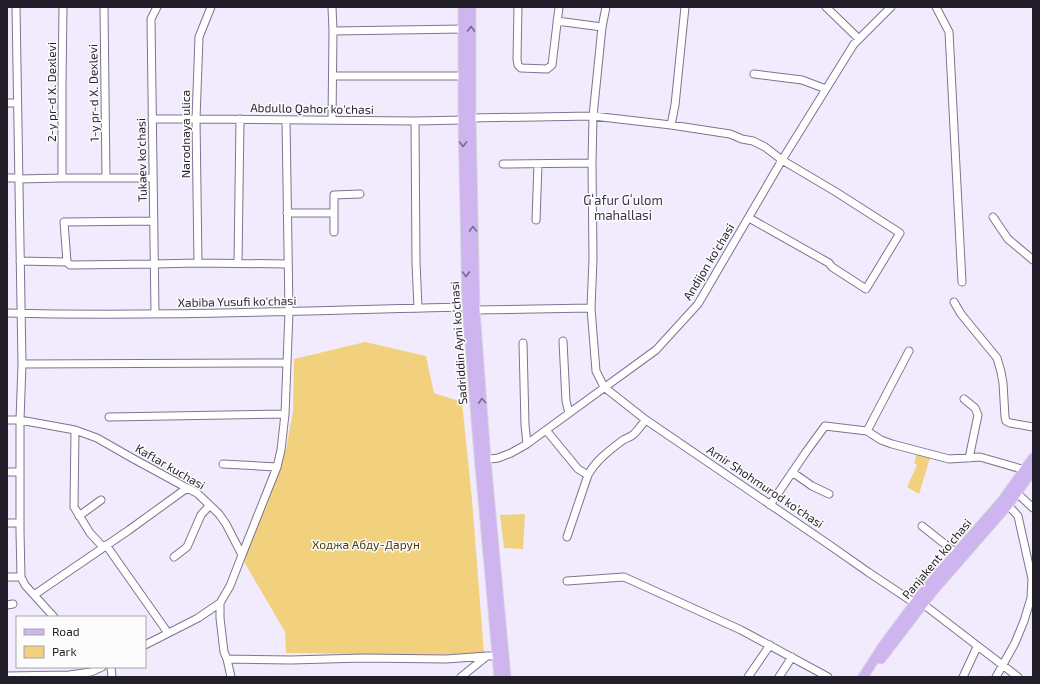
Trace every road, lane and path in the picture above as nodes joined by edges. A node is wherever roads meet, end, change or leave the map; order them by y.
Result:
1 (16, 7) edge
2 (63, 7) edge
3 (104, 7) edge
4 (157, 7) edge
5 (211, 7) edge
6 (332, 7) edge
7 (463, 7) edge
8 (470, 7) edge
9 (518, 7) edge
10 (558, 7) edge
11 (606, 7) edge
12 (686, 7) edge
13 (826, 7) edge
14 (891, 7) edge
15 (936, 7) edge
16 (557, 21) junction
17 (602, 27) junction
18 (463, 29) junction
19 (333, 31) junction
20 (859, 39) junction
21 (754, 74) dead end
22 (333, 76) junction
23 (464, 76) junction
24 (826, 89) junction
25 (7, 103) edge
26 (17, 103) junction
27 (593, 116) junction
28 (152, 119) junction
29 (196, 119) junction
30 (240, 119) junction
31 (467, 119) junction
32 (286, 120) junction
33 (332, 120) junction
34 (415, 121) junction
35 (671, 125) junction
36 (782, 160) junction
37 (592, 163) junction
38 (503, 164) dead end
39 (538, 164) junction
40 (7, 178) edge
41 (62, 178) junction
42 (106, 178) junction
43 (153, 178) junction
44 (19, 179) junction
45 (360, 194) dead end
46 (287, 213) junction
47 (334, 213) junction
48 (993, 217) dead end
49 (749, 218) junction
50 (536, 220) dead end
51 (154, 221) junction
52 (334, 232) dead end
53 (1033, 260) edge
54 (20, 261) junction
55 (67, 262) junction
56 (198, 263) junction
57 (238, 263) junction
58 (154, 264) junction
59 (288, 264) junction
60 (962, 282) dead end
61 (954, 302) dead end
62 (418, 308) junction
63 (471, 308) junction
64 (591, 308) junction
65 (289, 312) junction
66 (7, 313) edge
67 (21, 313) junction
68 (155, 314) junction
69 (563, 341) dead end
70 (522, 343) dead end
71 (909, 351) dead end
72 (287, 363) junction
73 (22, 364) junction
74 (604, 387) junction
75 (964, 399) dead end
76 (569, 413) junction
77 (285, 414) junction
78 (109, 417) dead end
79 (7, 420) edge
80 (20, 420) junction
81 (646, 420) junction
82 (1033, 427) edge
83 (75, 430) junction
84 (546, 430) junction
85 (867, 431) junction
86 (527, 444) junction
87 (969, 458) junction
88 (1033, 458) edge
89 (483, 460) junction
90 (223, 464) dead end
91 (277, 467) junction
92 (1029, 470) edge
93 (7, 472) edge
94 (20, 472) junction
95 (792, 472) junction
96 (588, 475) junction
97 (188, 488) junction
98 (1017, 493) junction
99 (829, 494) dead end
100 (101, 500) dead end
101 (770, 505) junction
102 (1008, 505) junction
103 (210, 506) junction
104 (1033, 508) edge
105 (79, 516) junction
106 (7, 522) edge
107 (20, 522) junction
108 (922, 526) dead end
109 (567, 536) dead end
110 (104, 546) junction
111 (956, 553) junction
112 (242, 555) junction
113 (174, 557) dead end
114 (7, 577) edge
115 (21, 577) junction
116 (567, 581) dead end
117 (34, 595) junction
118 (220, 603) junction
119 (919, 603) junction
120 (53, 616) edge
121 (168, 633) junction
122 (146, 644) edge
123 (770, 645) junction
124 (977, 647) junction
125 (487, 656) junction
126 (501, 656) junction
127 (792, 657) junction
128 (227, 659) junction
129 (1002, 665) junction
130 (100, 668) edge
131 (7, 676) edge
132 (21, 676) edge
133 (76, 676) edge
134 (825, 676) edge
135 (232, 677) edge
136 (461, 677) edge
137 (499, 677) edge
138 (506, 677) edge
139 (748, 677) edge
140 (779, 677) edge
141 (863, 677) edge
142 (869, 677) edge
143 (963, 677) edge
144 (996, 677) edge
145 (1018, 677) edge

1 - 26 street
2 - 41 street, 2-y pr-d X. Dexlevi
3 - 42 street, 1-y pr-d X. Dexlevi
4 - 28 street, Tukaev ko'chasi
5 - 29 street, Narodnaya ulica
6 - 19 street
7 - 18 main road, Sadriddin Ayni ko'chasi
31 -> 8 main road, Sadriddin Ayni ko'chasi
9 - 16 street
10 - 16 street
11 - 17 street
12 - 35 street
13 - 20 street
14 - 20 street, Andijon ko'chasi
15 - 60 street
16 - 17 street
17 - 27 street
18 - 19 street
18 - 23 main road, Sadriddin Ayni ko'chasi
19 - 22 street
20 - 24 street, Andijon ko'chasi
21 - 24 street
22 - 23 street
22 - 33 street
23 - 31 main road, Sadriddin Ayni ko'chasi
24 - 36 street, Andijon ko'chasi
25 - 26 street
26 - 44 street
27 - 31 street, Abdullo Qahor ko'chasi
27 - 35 street, Abdullo Qahor ko'chasi
27 - 37 street
28 - 29 street, Abdullo Qahor ko'chasi
28 - 43 street, Tukaev ko'chasi
29 - 30 street, Abdullo Qahor ko'chasi
29 - 56 street, Narodnaya ulica
30 - 32 street, Abdullo Qahor ko'chasi
30 - 57 street
31 - 34 street, Abdullo Qahor ko'chasi
31 - 63 main road, Sadriddin Ayni ko'chasi
32 - 33 street, Abdullo Qahor ko'chasi
32 - 46 street
33 - 34 street, Abdullo Qahor ko'chasi
34 - 62 street
35 - 36 street, Abdullo Qahor ko'chasi
36 - 49 street, Andijon ko'chasi
36 - 49 street, Abdullo Qahor ko'chasi
37 - 39 street
37 - 64 street
38 - 39 street
39 - 50 street
40 - 44 street
41 - 42 street
41 - 44 street
42 - 43 street
43 - 51 street, Tukaev ko'chasi
44 - 54 street
45 - 47 street
46 - 47 street
46 - 59 street
47 - 52 street
48 - 53 street
49 - 74 street, Andijon ko'chasi
51 - 55 street
51 - 58 street, Tukaev ko'chasi
54 - 55 street
54 - 67 street
55 - 58 street
56 - 57 street
56 - 58 street
57 - 59 street
58 - 68 street, Tukaev ko'chasi
59 - 65 street
61 - 82 street
62 - 63 street, Xabiba Yusufi ko'chasi
62 - 65 street, Xabiba Yusufi ko'chasi
63 - 64 street, Xabiba Yusufi ko'chasi
63 - 89 main road, Sadriddin Ayni ko'chasi
64 - 74 street
65 - 68 street, Xabiba Yusufi ko'chasi
65 - 72 street
66 - 67 street, Xabiba Yusufi ko'chasi
67 - 68 street, Xabiba Yusufi ko'chasi
67 - 73 street
69 - 76 street
70 - 86 street
71 - 85 street
72 - 73 street
72 - 77 street
73 - 80 street
74 - 76 street, Andijon ko'chasi
74 - 81 street, Amir Shohmurod ko'chasi
75 - 87 street
76 - 84 street, Andijon ko'chasi
77 - 78 street
77 - 91 street
79 - 80 street, Kaftar kuchasi
80 - 83 street, Kaftar kuchasi
80 - 94 street
81 - 96 street
81 - 101 street, Amir Shohmurod ko'chasi
83 - 97 street, Kaftar kuchasi
83 - 105 street
84 - 86 street, Andijon ko'chasi
84 - 96 street
85 - 87 street
85 - 95 street
86 - 89 street, Andijon ko'chasi
87 - 92 street
88 - 92 main road, Panjakent ko'chasi
89 - 126 main road, Sadriddin Ayni ko'chasi
90 - 91 street
91 - 112 street
92 - 98 main road, Panjakent ko'chasi
92 - 111 main road, Panjakent ko'chasi
93 - 94 street
94 - 107 street
95 - 99 street
95 - 101 street
96 - 109 street
97 - 103 street, Kaftar kuchasi
97 - 110 street
98 - 102 main road, Panjakent ko'chasi
98 - 104 street
100 - 105 street
101 - 119 street, Amir Shohmurod ko'chasi
102 - 119 main road, Panjakent ko'chasi
102 - 129 street
103 - 112 street, Kaftar kuchasi
103 - 113 street
105 - 110 street
106 - 107 street
107 - 115 street
108 - 111 street
110 - 117 street
110 - 121 street
111 - 119 main road, Panjakent ko'chasi
112 - 118 street
114 - 115 street
115 - 117 street
116 - 123 street
117 - 120 street
118 - 121 street
118 - 128 street
119 - 124 street, Amir Shohmurod ko'chasi
119 - 141 main road, Panjakent ko'chasi
119 - 142 main road, Panjakent ko'chasi
121 - 122 street
123 - 127 street
123 - 139 street
124 - 129 street, Amir Shohmurod ko'chasi
124 - 143 street
125 - 126 street
125 - 128 street
125 - 136 street
126 - 137 main road, Sadriddin Ayni ko'chasi
126 - 138 main road, Sadriddin Ayni ko'chasi
127 - 134 street
127 - 140 street
128 - 135 street
129 - 144 street
129 - 145 street, Amir Shohmurod ko'chasi
130 - 133 street
131 - 132 street
132 - 133 street

